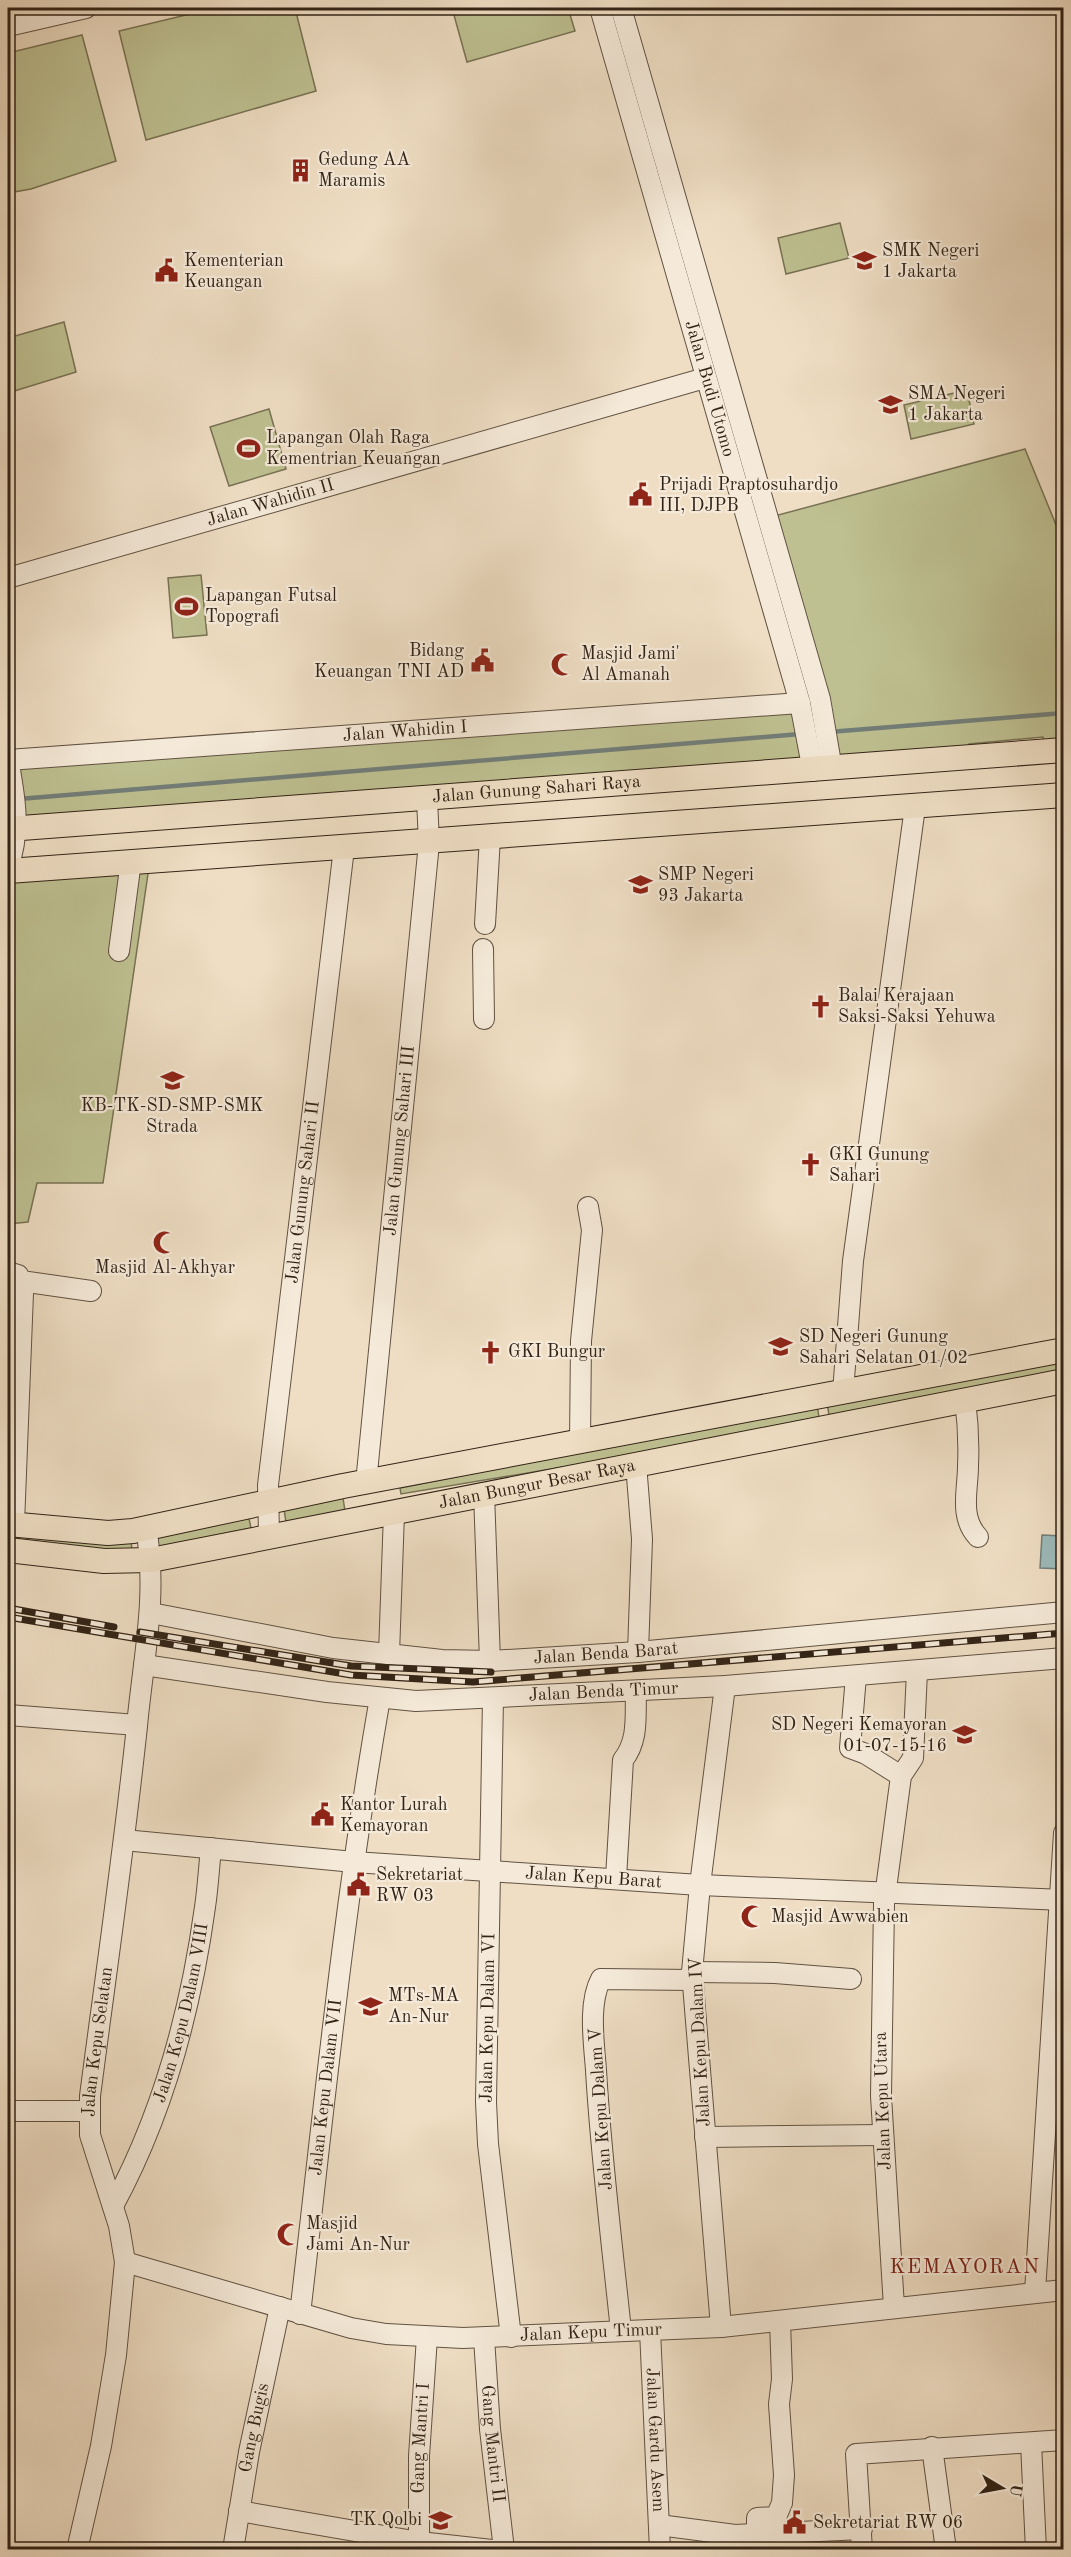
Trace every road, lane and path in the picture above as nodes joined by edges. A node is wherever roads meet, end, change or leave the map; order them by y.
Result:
1 (86, 8) edge
2 (600, 8) edge
3 (621, 8) edge
4 (8, 26) edge
5 (705, 378) junction
6 (8, 578) edge
7 (802, 712) junction
8 (1064, 750) edge
9 (8, 760) edge
10 (821, 762) junction
11 (1064, 795) edge
12 (427, 799) junction
13 (915, 807) junction
14 (13, 816) edge
15 (490, 837) junction
16 (429, 843) junction
17 (344, 848) junction
18 (130, 861) junction
19 (8, 869) edge
20 (485, 924) dead end
21 (483, 949) dead end
22 (119, 951) dead end
23 (484, 1018) dead end
24 (588, 1207) dead end
25 (14, 1277) edge
26 (91, 1291) dead end
27 (1064, 1350) edge
28 (1064, 1381) edge
29 (843, 1392) junction
30 (965, 1400) junction
31 (580, 1442) junction
32 (636, 1464) junction
33 (357, 1484) junction
34 (484, 1493) junction
35 (266, 1502) junction
36 (429, 1505) junction
37 (373, 1517) junction
38 (11, 1524) edge
39 (146, 1528) junction
40 (269, 1536) junction
41 (978, 1537) dead end
42 (8, 1550) edge
43 (151, 1560) junction
44 (1064, 1612) edge
45 (151, 1613) junction
46 (638, 1652) junction
47 (389, 1654) junction
48 (1064, 1658) edge
49 (490, 1661) junction
50 (144, 1665) junction
51 (917, 1671) junction
52 (856, 1676) junction
53 (725, 1686) junction
54 (636, 1692) junction
55 (380, 1698) junction
56 (493, 1698) junction
57 (8, 1715) edge
58 (137, 1725) junction
59 (901, 1776) junction
60 (1064, 1833) edge
61 (124, 1840) junction
62 (211, 1848) junction
63 (354, 1862) junction
64 (489, 1869) junction
65 (616, 1878) junction
66 (700, 1885) junction
67 (885, 1895) junction
68 (1062, 1900) edge
69 (692, 1976) junction
70 (851, 1979) dead end
71 (90, 2111) junction
72 (8, 2112) edge
73 (883, 2135) junction
74 (705, 2137) junction
75 (99, 2171) junction
76 (129, 2172) junction
77 (113, 2206) junction
78 (125, 2262) junction
79 (1064, 2290) edge
80 (1035, 2292) junction
81 (280, 2307) junction
82 (894, 2307) junction
83 (300, 2314) junction
84 (780, 2322) junction
85 (721, 2327) junction
86 (650, 2330) junction
87 (621, 2331) junction
88 (427, 2337) junction
89 (510, 2337) junction
90 (484, 2338) junction
91 (1064, 2440) edge
92 (1031, 2443) junction
93 (932, 2447) junction
94 (239, 2511) junction
95 (659, 2525) junction
96 (862, 2529) junction
97 (758, 2534) junction
98 (368, 2542) edge
99 (419, 2542) junction
100 (657, 2549) edge
101 (77, 2550) edge
102 (233, 2550) edge
103 (492, 2550) edge
104 (504, 2550) edge
105 (862, 2550) edge
106 (946, 2550) edge
107 (1036, 2550) edge

1 - 4 street
2 - 5 street, Jalan Budi Utomo
3 - 10 street, Jalan Budi Utomo
5 - 6 street, Jalan Wahidin II
5 - 7 street, Jalan Budi Utomo
7 - 9 street, Jalan Wahidin I
7 - 10 street, Jalan Budi Utomo
8 - 10 main road, Jalan Gunung Sahari Raya
9 - 14 street
10 - 12 main road, Jalan Gunung Sahari Raya
11 - 13 main road
12 - 14 main road, Jalan Gunung Sahari Raya
12 - 16 street, Jalan Gunung Sahari III
13 - 15 main road
13 - 29 street
14 - 19 street
15 - 16 main road
15 - 20 street
16 - 17 main road
16 - 33 street, Jalan Gunung Sahari III
17 - 18 main road
17 - 35 street, Jalan Gunung Sahari II
18 - 19 main road
18 - 22 street
21 - 23 street
24 - 31 street
25 - 26 street
25 - 38 street
27 - 29 main road, Jalan Bungur Besar Raya
28 - 30 main road, Jalan Bungur Besar Raya
29 - 31 main road, Jalan Bungur Besar Raya
30 - 32 main road, Jalan Bungur Besar Raya
30 - 41 street
31 - 33 main road, Jalan Bungur Besar Raya
32 - 34 main road, Jalan Bungur Besar Raya
32 - 46 street
33 - 35 main road, Jalan Bungur Besar Raya
33 - 36 main road
33 - 37 main road
34 - 36 main road, Jalan Bungur Besar Raya
34 - 49 street
35 - 39 main road, Jalan Bungur Besar Raya
35 - 40 street, Jalan Gunung Sahari II
36 - 37 main road, Jalan Bungur Besar Raya
37 - 40 main road, Jalan Bungur Besar Raya
37 - 47 street
38 - 39 main road, Jalan Bungur Besar Raya
39 - 43 street, Jalan Kepu Selatan
40 - 43 main road, Jalan Bungur Besar Raya
42 - 43 main road, Jalan Bungur Besar Raya
43 - 45 street, Jalan Kepu Selatan
44 - 46 street, Jalan Benda Barat
45 - 47 street, Jalan Benda Barat
45 - 50 street, Jalan Kepu Selatan
46 - 49 street, Jalan Benda Barat
47 - 49 street, Jalan Benda Barat
48 - 51 street, Jalan Benda Timur
50 - 55 street, Jalan Benda Timur
50 - 58 street, Jalan Kepu Selatan
51 - 52 street, Jalan Benda Timur
51 - 59 street, Jalan Kepu Utara
52 - 53 street, Jalan Benda Timur
52 - 59 street
53 - 54 street, Jalan Benda Timur
53 - 66 street, Jalan Kepu Dalam IV
54 - 56 street, Jalan Benda Timur
54 - 65 street
55 - 56 street, Jalan Benda Timur
55 - 63 street
56 - 64 street, Jalan Kepu Dalam VI
57 - 58 street
58 - 61 street, Jalan Kepu Selatan
59 - 67 street, Jalan Kepu Utara
60 - 68 street
61 - 62 street, Jalan Kepu Barat
61 - 71 street, Jalan Kepu Selatan
62 - 63 street, Jalan Kepu Barat
62 - 76 street, Jalan Kepu Dalam VIII
63 - 64 street, Jalan Kepu Barat
63 - 83 street, Jalan Kepu Dalam VII
64 - 65 street, Jalan Kepu Barat
64 - 89 street, Jalan Kepu Dalam VI
65 - 66 street, Jalan Kepu Barat
66 - 67 street, Jalan Kepu Barat
66 - 69 street, Jalan Kepu Dalam IV
67 - 68 street, Jalan Kepu Barat
67 - 73 street, Jalan Kepu Utara
68 - 80 street
69 - 70 street
69 - 74 street, Jalan Kepu Dalam IV
69 - 87 street, Jalan Kepu Dalam V
71 - 72 street
71 - 75 street, Jalan Kepu Selatan
73 - 74 street
73 - 82 street, Jalan Kepu Utara
74 - 85 street, Jalan Kepu Dalam IV
75 - 76 street
75 - 77 street, Jalan Kepu Selatan
76 - 77 street, Jalan Kepu Dalam VIII
77 - 78 street, Jalan Kepu Selatan
78 - 81 street, Jalan Kepu Timur
78 - 101 street, Jalan Kepu Selatan
79 - 80 street, Jalan Kepu Timur
80 - 82 street, Jalan Kepu Timur
81 - 83 street, Jalan Kepu Timur
81 - 94 street, Gang Bugis
82 - 84 street, Jalan Kepu Timur
83 - 88 street, Jalan Kepu Timur
84 - 85 street, Jalan Kepu Timur
84 - 97 street
85 - 86 street, Jalan Kepu Timur
86 - 87 street, Jalan Kepu Timur
86 - 95 street, Jalan Gardu Asem
87 - 89 street, Jalan Kepu Timur
88 - 90 street, Jalan Kepu Timur
88 - 99 street, Gang Mantri I
89 - 90 street, Jalan Kepu Timur
90 - 104 street, Gang Mantri II
91 - 92 street
92 - 93 street
92 - 107 street
93 - 96 street
93 - 106 street
94 - 98 street
94 - 102 street, Gang Bugis
95 - 97 street
95 - 100 street, Jalan Gardu Asem
96 - 97 street
96 - 105 street
98 - 99 street
99 - 103 street

